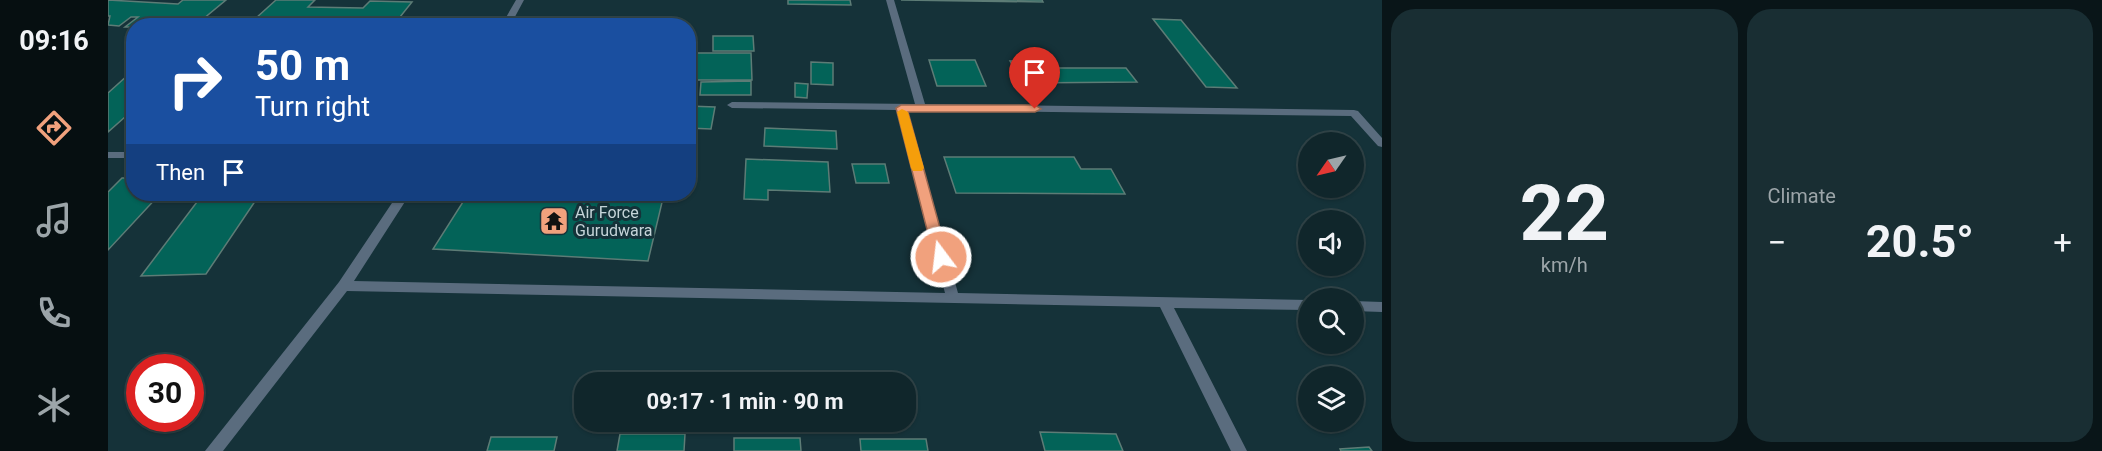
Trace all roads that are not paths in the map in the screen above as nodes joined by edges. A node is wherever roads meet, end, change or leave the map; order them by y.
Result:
1 (520, 0) edge
2 (890, 0) edge
3 (510, 18) edge
4 (732, 105) dead end
5 (921, 107) junction
6 (901, 108) junction
7 (1382, 144) edge
8 (108, 155) edge
9 (126, 155) edge
10 (399, 201) edge
11 (344, 285) junction
12 (952, 299) junction
13 (1164, 302) junction
14 (1298, 305) edge
15 (1364, 306) edge
16 (1382, 306) edge
17 (213, 451) edge
18 (1239, 451) edge

1 - 3 street
2 - 5 street
4 - 6 street
5 - 6 street
5 - 7 street
6 - 12 street
8 - 9 street
10 - 11 street
11 - 12 street
11 - 17 street
12 - 13 street
13 - 14 street
13 - 18 street
15 - 16 street

